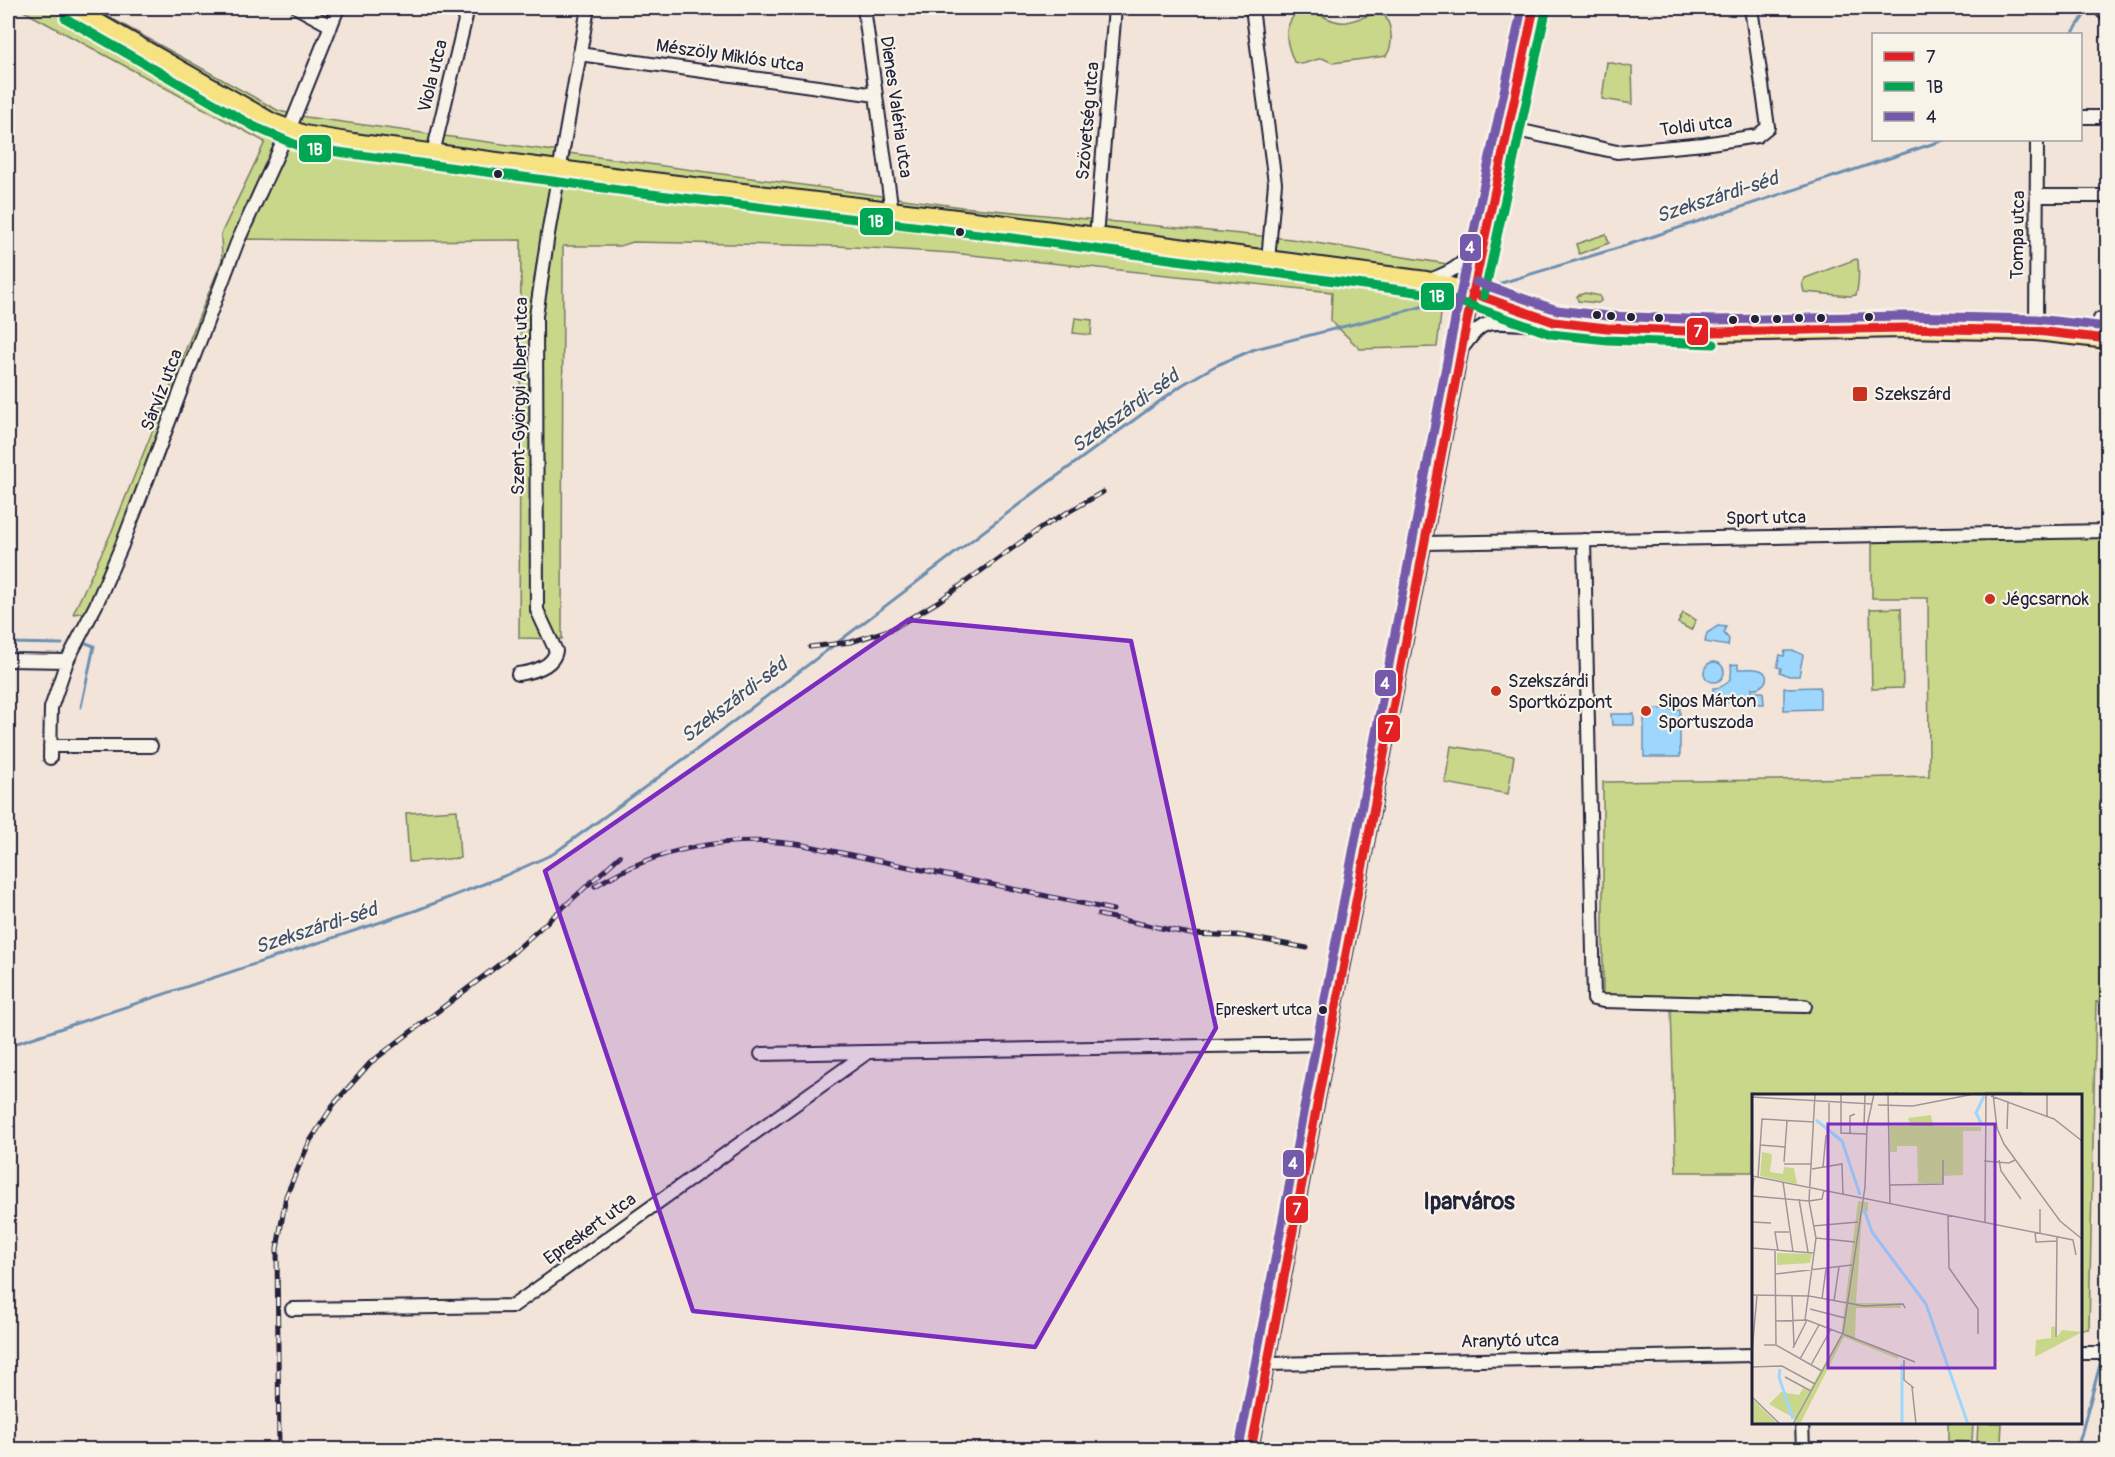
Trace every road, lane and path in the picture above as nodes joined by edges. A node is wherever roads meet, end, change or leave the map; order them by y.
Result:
1 (71, 8) edge
2 (298, 8) edge
3 (338, 8) edge
4 (468, 8) edge
5 (588, 8) edge
6 (864, 8) edge
7 (1115, 8) edge
8 (1252, 8) edge
9 (1534, 8) edge
10 (1751, 8) edge
11 (331, 26) junction
12 (579, 54) junction
13 (876, 94) junction
14 (2082, 117) edge
15 (2108, 117) edge
16 (1508, 128) junction
17 (289, 130) junction
18 (2037, 141) edge
19 (433, 153) junction
20 (559, 170) junction
21 (2037, 196) junction
22 (2108, 196) edge
23 (892, 212) junction
24 (1486, 231) junction
25 (1096, 237) junction
26 (1269, 260) junction
27 (1426, 281) junction
28 (1472, 293) junction
29 (1571, 324) junction
30 (2036, 332) junction
31 (2108, 339) edge
32 (1462, 348) junction
33 (2108, 531) edge
34 (1584, 540) junction
35 (1425, 543) junction
36 (8, 660) edge
37 (67, 661) junction
38 (518, 674) dead end
39 (151, 746) dead end
40 (1805, 1006) dead end
41 (1328, 1044) junction
42 (868, 1052) junction
43 (760, 1054) dead end
44 (292, 1309) dead end
45 (2082, 1353) edge
46 (2108, 1353) edge
47 (1752, 1355) edge
48 (1267, 1364) junction
49 (1802, 1424) edge
50 (1251, 1449) edge
51 (1803, 1449) edge

1 - 17 main road
2 - 11 street
3 - 11 street, Sárvíz utca
4 - 19 street, Viola utca
5 - 12 street, Szent-Györgyi Albert utca
6 - 13 street, Dienes Valéria utca
7 - 25 street, Szövetség utca
8 - 26 street
9 - 16 street
10 - 16 street, Toldi utca
11 - 17 street, Sárvíz utca
12 - 13 street, Mészöly Miklós utca
12 - 20 street, Szent-Györgyi Albert utca
13 - 23 street, Dienes Valéria utca
14 - 15 street
16 - 24 street
17 - 19 main road
17 - 37 street, Sárvíz utca
18 - 21 street, Tompa utca
19 - 20 main road
20 - 23 main road
20 - 38 street, Szent-Györgyi Albert utca
21 - 22 street
21 - 30 street, Tompa utca
23 - 25 main road
24 - 27 street
24 - 28 street
25 - 26 main road
26 - 27 main road
27 - 28 main road
28 - 29 main road
28 - 32 street
29 - 30 main road
29 - 32 street
30 - 31 main road
32 - 35 street
33 - 34 street, Sport utca
34 - 35 street, Sport utca
34 - 40 street
35 - 41 street
36 - 37 street
37 - 39 street, Sárvíz utca
41 - 42 street
41 - 48 street
42 - 43 street
42 - 44 street, Epreskert utca
45 - 46 street
47 - 48 street, Aranytó utca
48 - 50 street
49 - 51 street

